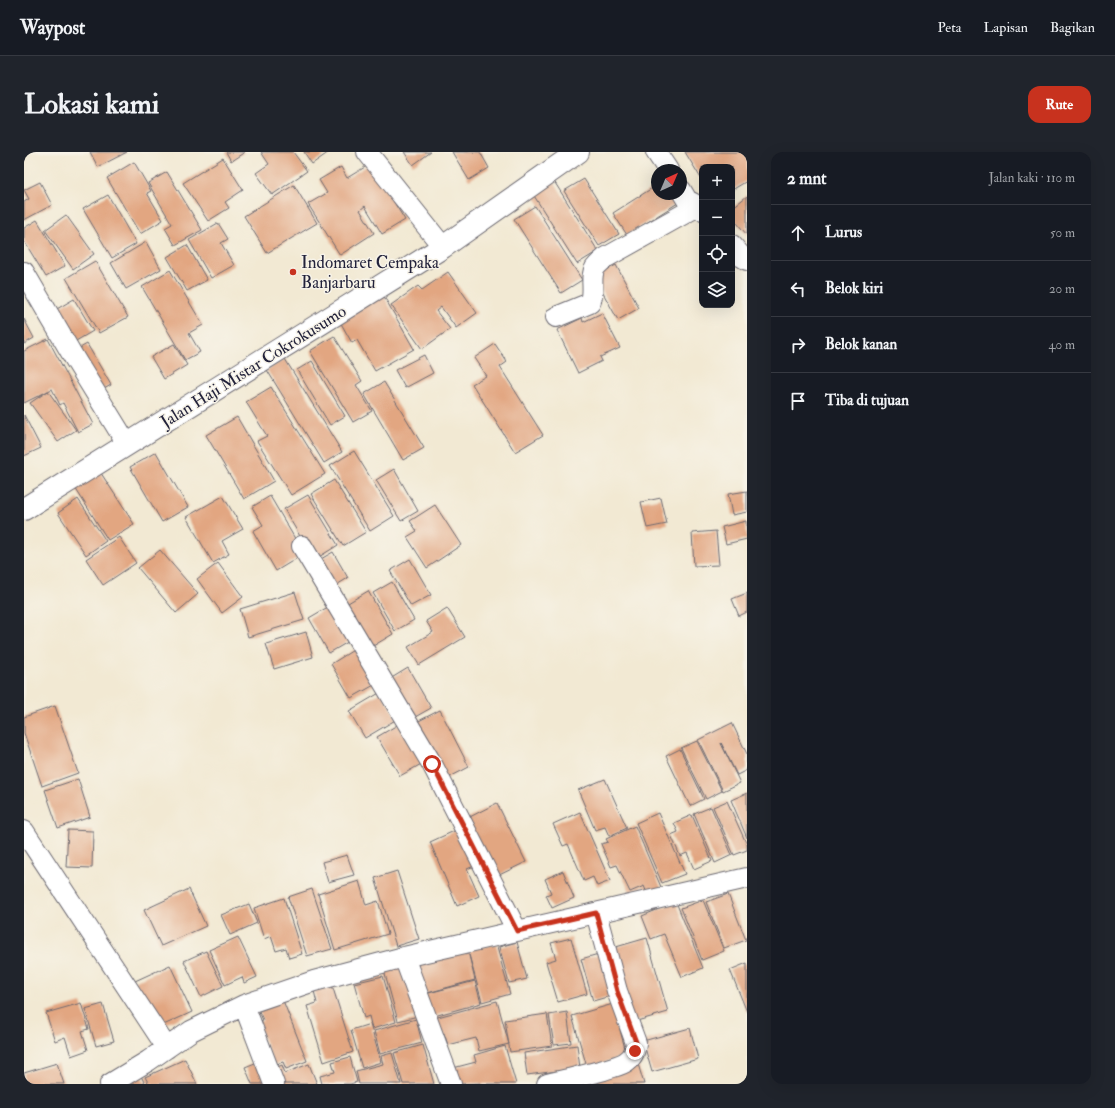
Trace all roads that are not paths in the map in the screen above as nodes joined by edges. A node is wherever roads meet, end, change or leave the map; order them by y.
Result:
1 (367, 152) edge
2 (578, 152) edge
3 (656, 152) edge
4 (664, 164) edge
5 (687, 200) edge
6 (699, 207) edge
7 (699, 209) edge
8 (443, 247) junction
9 (735, 249) edge
10 (747, 260) edge
11 (24, 272) edge
12 (556, 317) dead end
13 (127, 444) junction
14 (24, 508) edge
15 (302, 546) dead end
16 (24, 832) edge
17 (745, 885) edge
18 (596, 913) junction
19 (517, 931) junction
20 (404, 957) junction
21 (244, 1005) junction
22 (167, 1048) junction
23 (110, 1084) edge
24 (274, 1084) edge
25 (451, 1084) edge
26 (547, 1084) edge

1 - 8 street
2 - 8 main road, Jalan Haji Mistar Cokrokusumo
3 - 4 street
5 - 6 street
7 - 12 street
8 - 13 main road, Jalan Haji Mistar Cokrokusumo
9 - 10 street
11 - 13 street
13 - 14 main road, Jalan Haji Mistar Cokrokusumo
15 - 19 street
16 - 22 street
17 - 18 street
18 - 19 street
18 - 26 street
19 - 20 street
20 - 21 street
20 - 25 street
21 - 22 street
21 - 24 street
22 - 23 street

